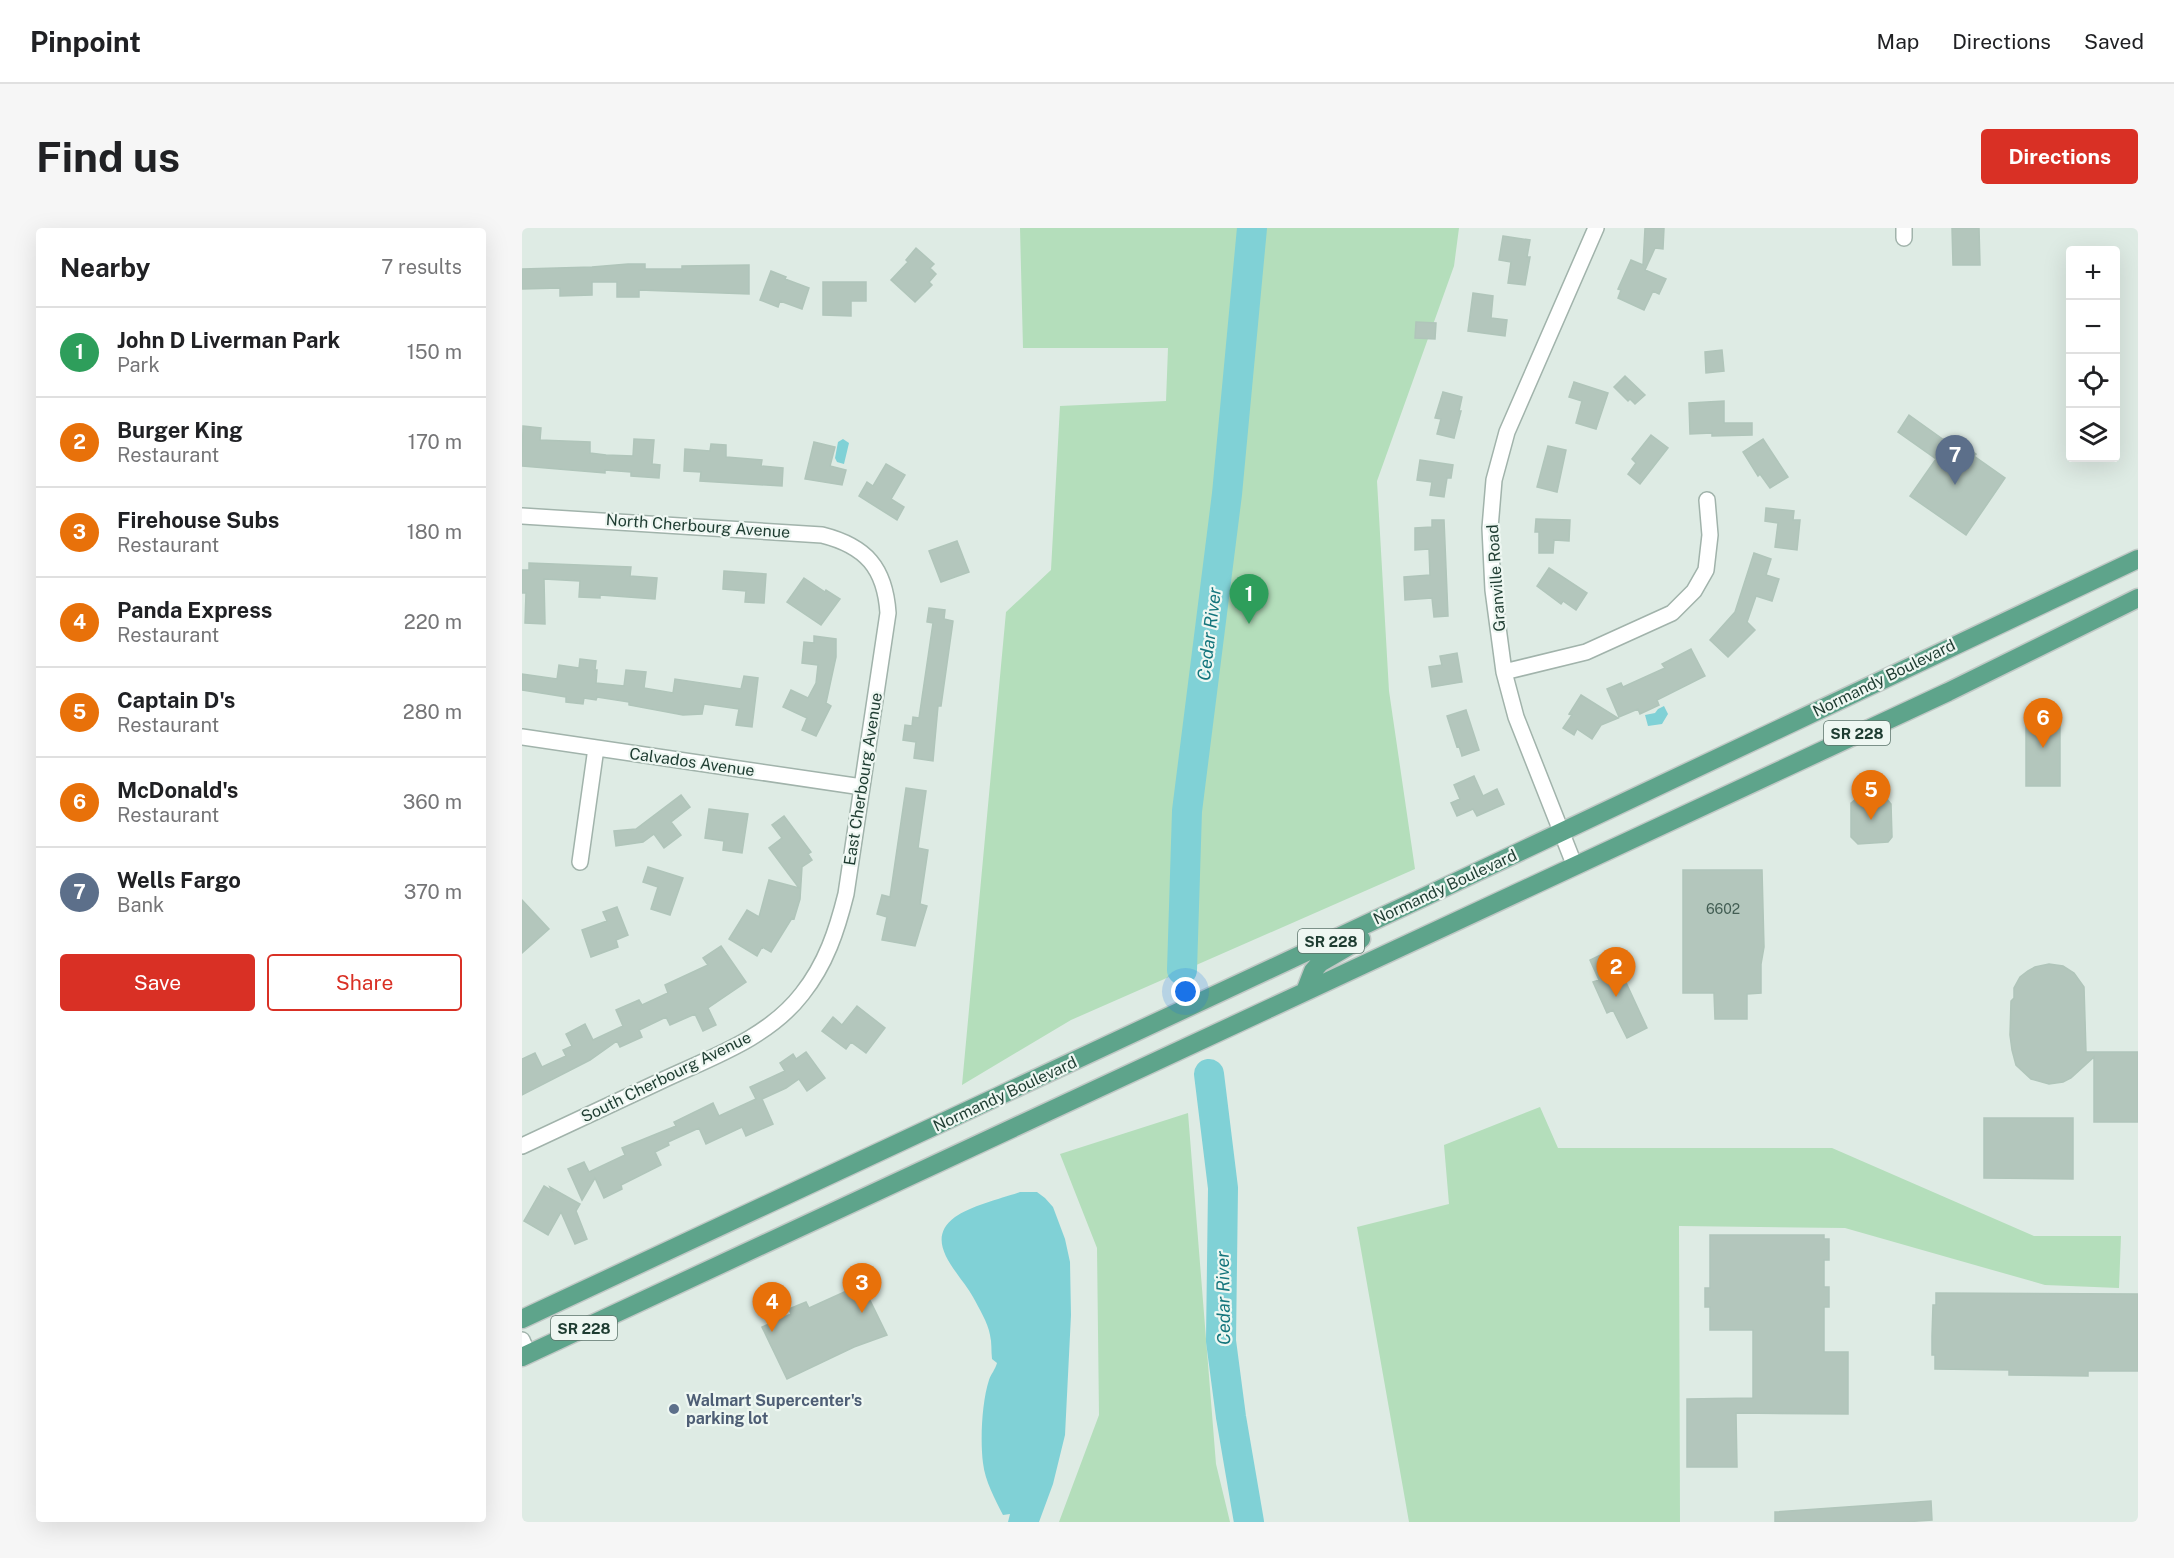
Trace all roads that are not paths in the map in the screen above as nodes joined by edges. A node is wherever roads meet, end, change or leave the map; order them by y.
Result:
1 (1596, 228) edge
2 (1707, 500) dead end
3 (522, 516) edge
4 (867, 558) joint
5 (2138, 559) edge
6 (2138, 598) edge
7 (1504, 672) junction
8 (522, 736) edge
9 (596, 748) junction
10 (862, 788) junction
11 (1562, 832) junction
12 (580, 862) dead end
13 (1574, 864) junction
14 (1422, 898) junction
15 (1306, 989) junction
16 (801, 995) joint
17 (522, 1146) edge
18 (522, 1319) edge
19 (524, 1350) edge

1 - 7 street, Granville Road
2 - 7 street
3 - 4 street, North Cherbourg Avenue
4 - 10 street, East Cherbourg Avenue
5 - 11 main road, Normandy Boulevard / SR 228
6 - 13 main road, Normandy Boulevard / SR 228
7 - 11 street, Granville Road
8 - 9 street, Calvados Avenue
9 - 10 street, Calvados Avenue
9 - 12 street
10 - 16 street, East Cherbourg Avenue
11 - 13 street, Granville Road
11 - 14 main road, Normandy Boulevard / SR 228
13 - 15 main road, Normandy Boulevard / SR 228
14 - 15 main road
14 - 18 main road, Normandy Boulevard / SR 228
15 - 19 main road, Normandy Boulevard / SR 228
16 - 17 street, South Cherbourg Avenue

